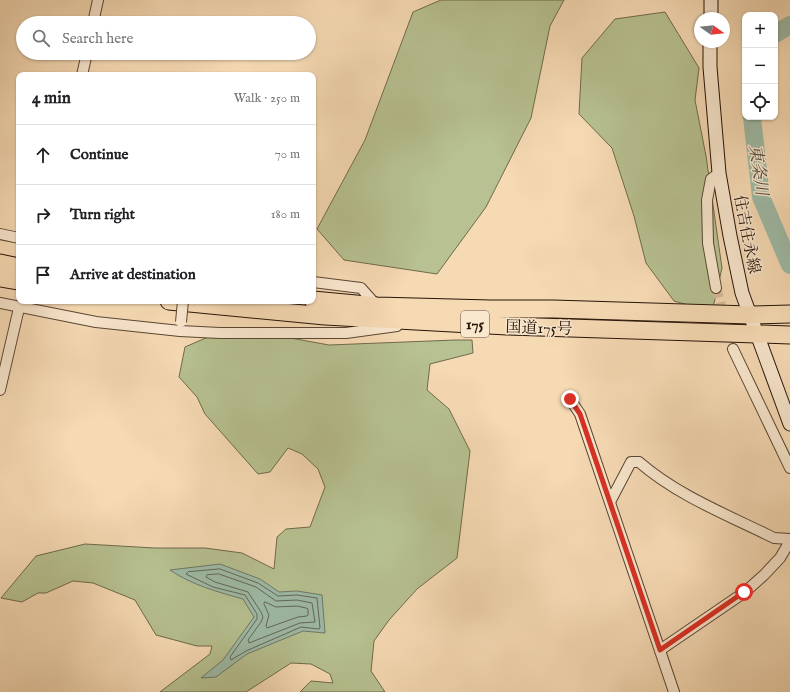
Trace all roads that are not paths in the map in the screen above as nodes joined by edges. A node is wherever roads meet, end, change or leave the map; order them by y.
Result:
1 (98, 0) edge
2 (711, 0) edge
3 (711, 12) edge
4 (95, 16) edge
5 (710, 48) edge
6 (85, 60) edge
7 (83, 72) edge
8 (719, 173) junction
9 (0, 234) edge
10 (16, 237) edge
11 (0, 263) edge
12 (16, 266) edge
13 (0, 278) edge
14 (16, 281) edge
15 (316, 282) edge
16 (716, 288) tunnel mouth
17 (316, 300) edge
18 (0, 303) edge
19 (183, 304) edge
20 (200, 304) edge
21 (377, 306) junction
22 (19, 308) junction
23 (784, 314) edge
24 (750, 315) junction
25 (435, 321) junction
26 (180, 326) junction
27 (757, 335) junction
28 (786, 335) edge
29 (733, 349) tunnel mouth
30 (0, 390) edge
31 (570, 399) dead end
32 (790, 424) edge
33 (790, 468) edge
34 (610, 502) junction
35 (790, 540) edge
36 (660, 650) junction
37 (674, 692) edge

1 - 4 street
2 - 3 main road
5 - 8 main road, 住吉住永線
6 - 7 street
8 - 16 street
8 - 24 main road, 住吉住永線
9 - 10 street
11 - 12 highway
13 - 14 highway
15 - 21 street
17 - 21 highway, 国道175号 / 175
18 - 22 street
19 - 26 street, bridge
20 - 25 highway, 国道175号 / 175
21 - 24 highway, 国道175号 / 175
22 - 26 street
22 - 30 street
23 - 24 highway, 国道175号 / 175
24 - 27 main road, 住吉住永線
25 - 26 street
25 - 27 highway, 国道175号 / 175
27 - 28 highway, 国道175号 / 175
27 - 32 main road, 住吉住永線
29 - 33 street
31 - 34 street
34 - 35 street
34 - 36 street
35 - 36 street
36 - 37 street

